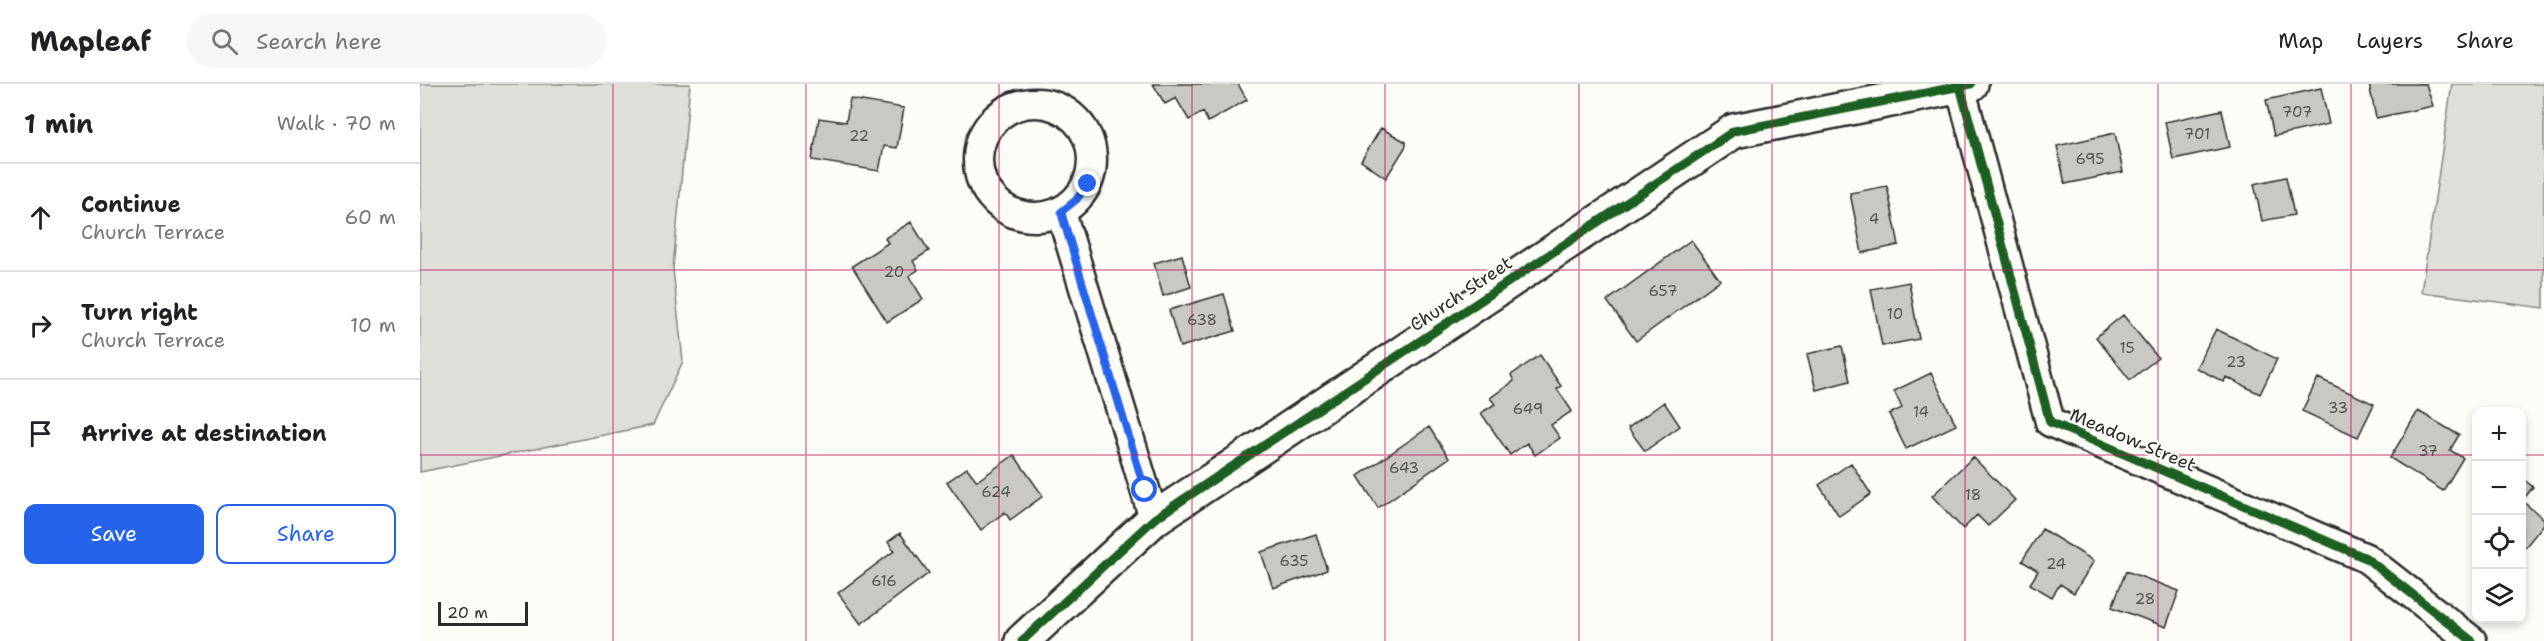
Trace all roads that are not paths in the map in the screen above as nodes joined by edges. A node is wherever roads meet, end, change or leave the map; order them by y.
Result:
1 (1966, 85) edge
2 (1061, 212) junction
3 (1154, 519) junction
4 (1027, 640) edge
5 (2472, 641) edge

1 - 3 street, Church Street
1 - 5 street, Meadow Street
2 - 2 street
2 - 3 street
3 - 4 street, Church Street

